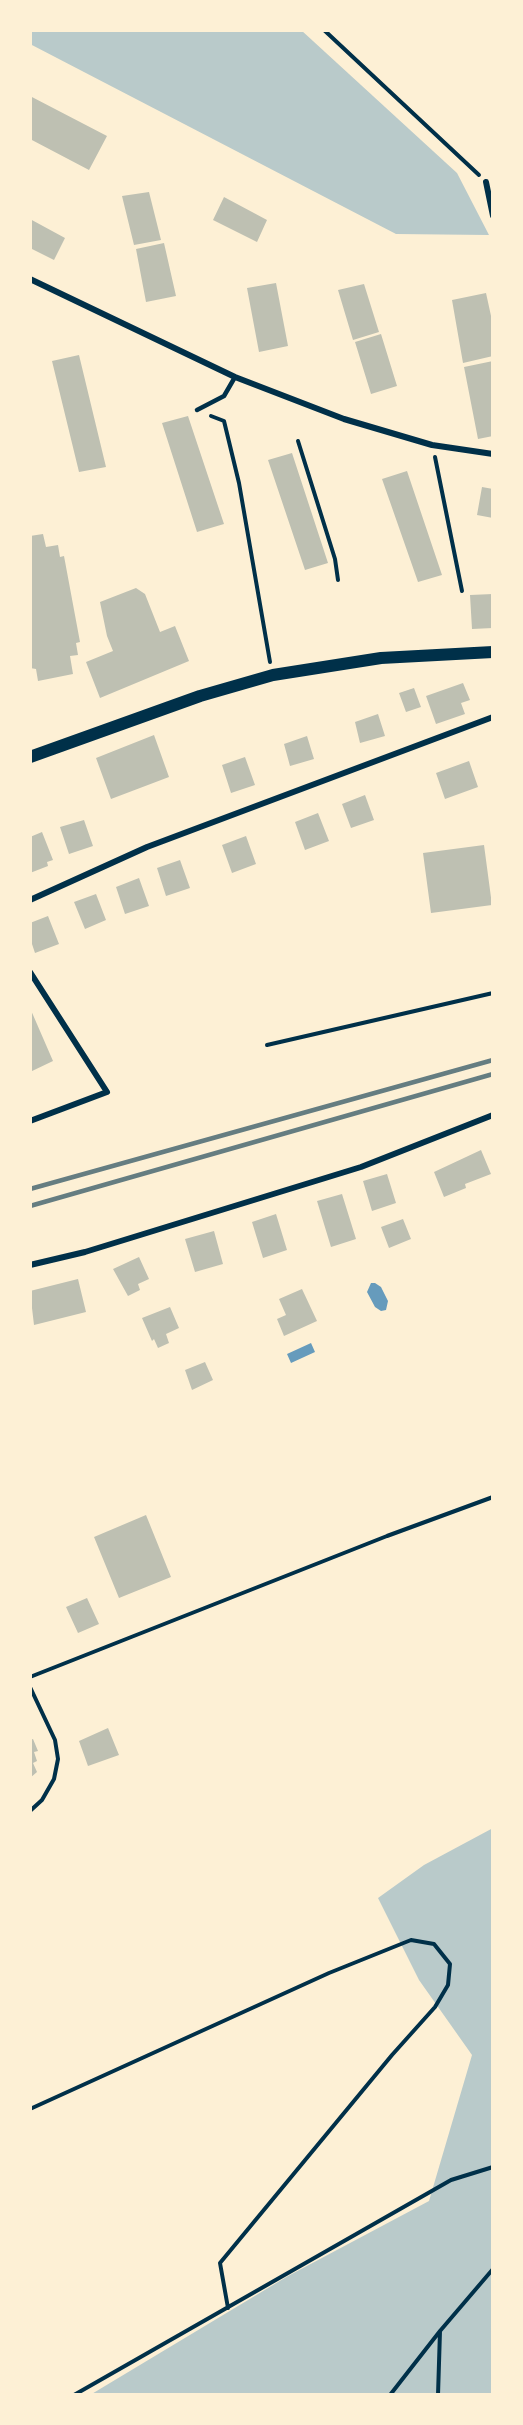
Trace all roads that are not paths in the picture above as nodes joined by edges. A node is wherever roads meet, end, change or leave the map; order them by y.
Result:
1 (489, 181) edge
2 (493, 216) edge
3 (30, 279) edge
4 (235, 377) junction
5 (197, 410) road end
6 (493, 454) edge
7 (493, 652) edge
8 (493, 717) edge
9 (30, 757) edge
10 (30, 900) edge
11 (30, 972) edge
12 (493, 1115) edge
13 (30, 1121) edge
14 (30, 1265) edge

1 - 2 street
3 - 4 street
4 - 5 lane
4 - 6 street
7 - 9 main road
8 - 10 street
11 - 13 street
12 - 14 street

